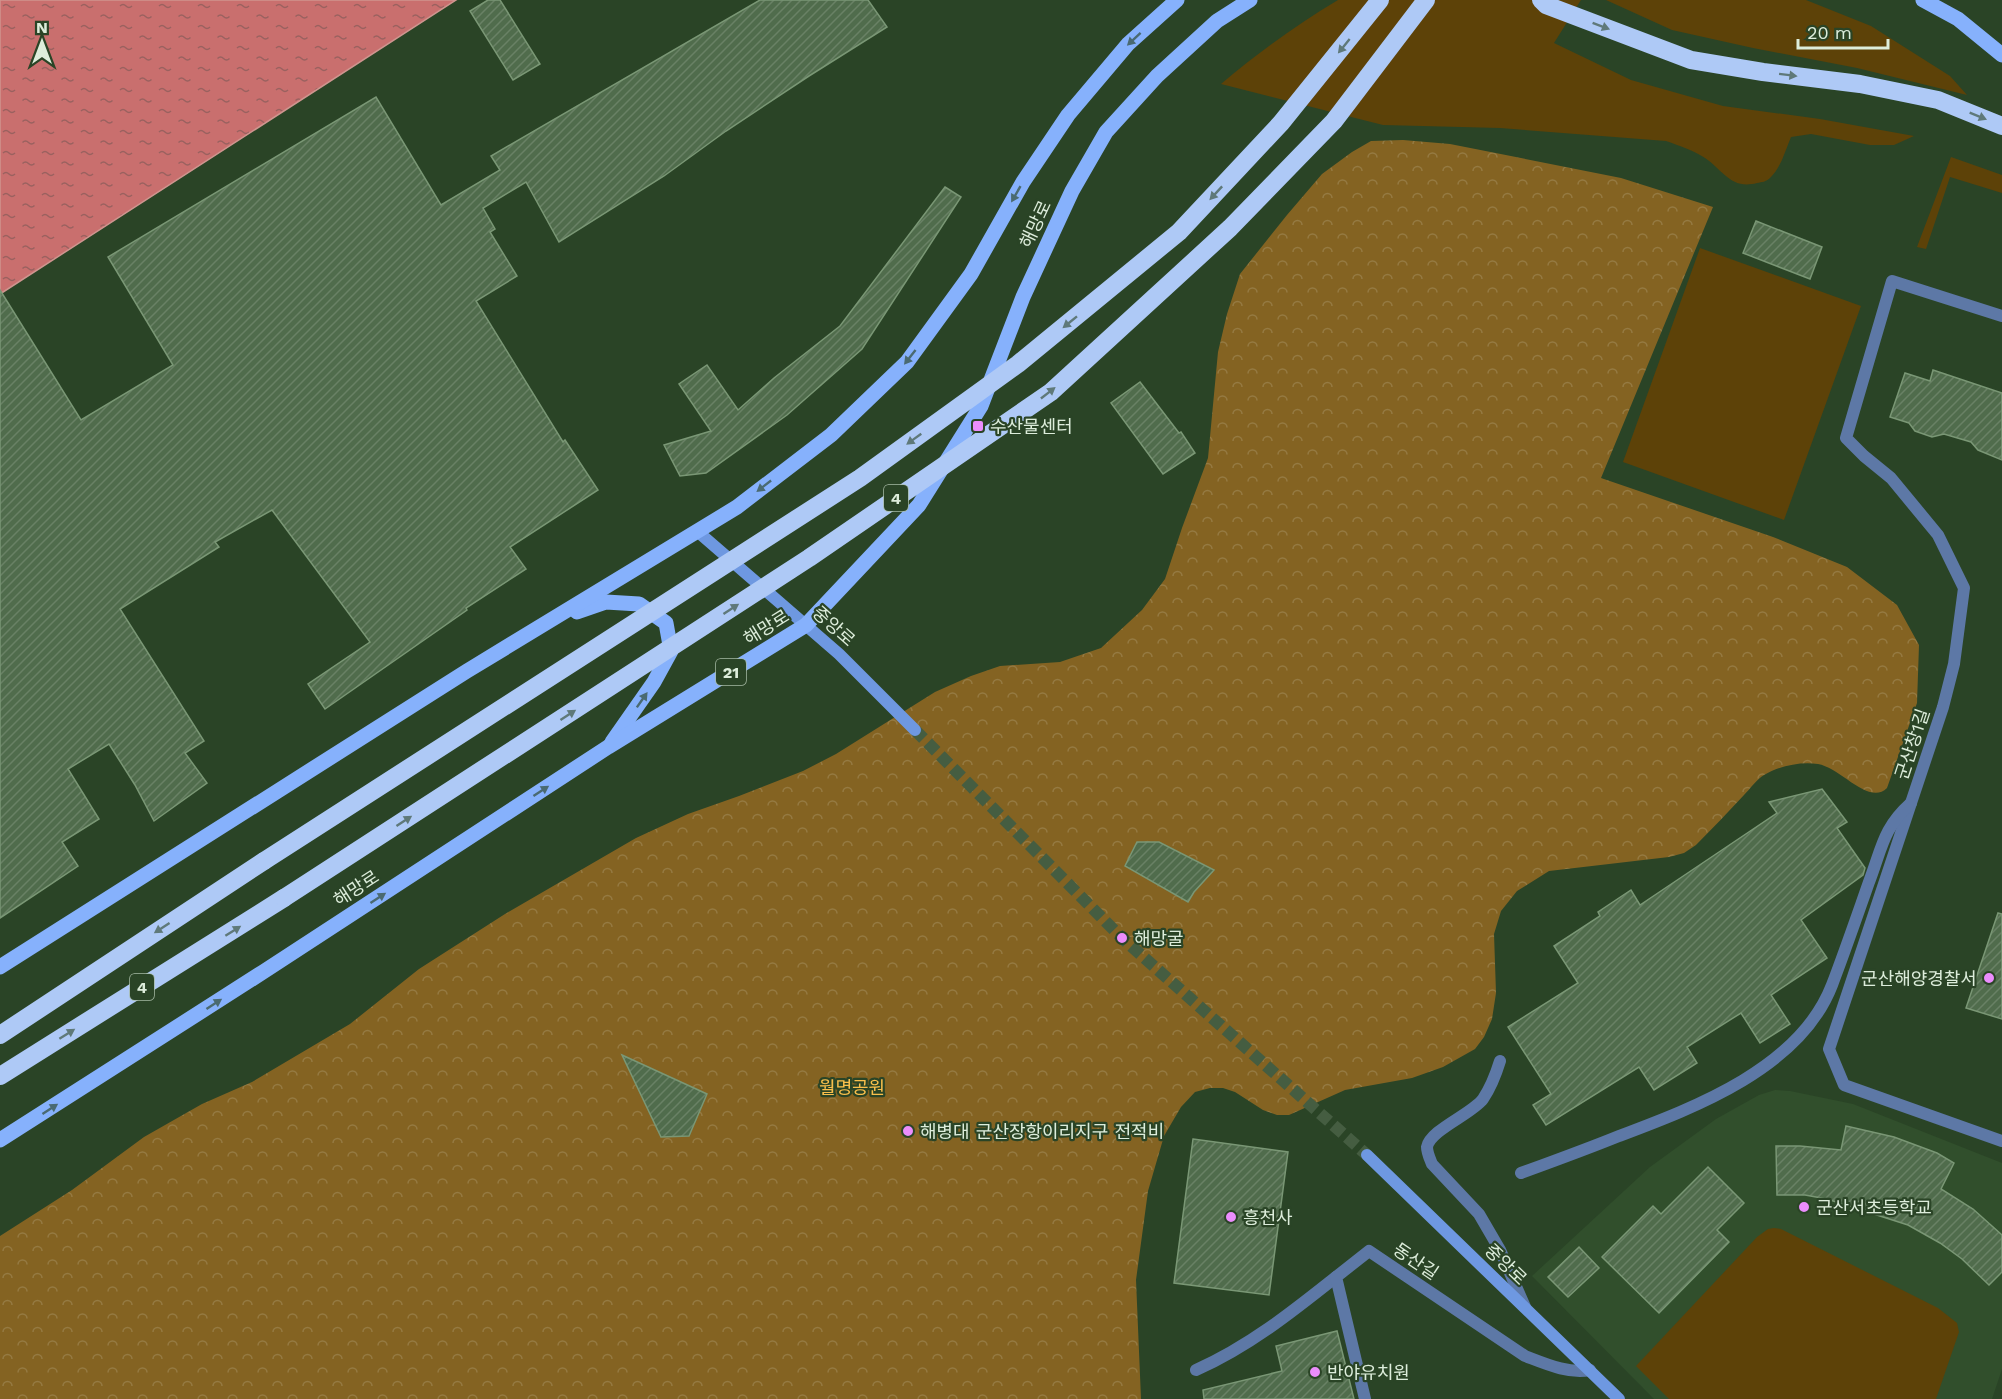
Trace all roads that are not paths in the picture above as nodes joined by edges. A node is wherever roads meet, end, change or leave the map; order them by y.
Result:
1 (1177, 0) edge
2 (1250, 0) edge
3 (1380, 0) edge
4 (1426, 0) edge
5 (1923, 0) edge
6 (1543, 3) edge
7 (2002, 55) edge
8 (2002, 126) edge
9 (2002, 316) edge
10 (697, 531) junction
11 (546, 623) junction
12 (806, 625) junction
13 (915, 730) tunnel mouth
14 (608, 747) junction
15 (1912, 802) junction
16 (0, 967) edge
17 (0, 1035) edge
18 (1500, 1061) dead end
19 (0, 1076) edge
20 (0, 1140) edge
21 (2002, 1141) edge
22 (1367, 1155) tunnel mouth
23 (1521, 1173) dead end
24 (1336, 1277) junction
25 (1525, 1307) junction
26 (1196, 1370) dead end
27 (1590, 1370) junction
28 (1365, 1399) edge
29 (1619, 1399) edge

1 -> 10 main road, 해망로
2 - 12 main road, 해망로 / 21
3 -> 17 highway, 4, bridge
19 -> 4 highway, 4, bridge
5 - 7 main road
6 -> 8 highway
9 - 15 street, 군산창1길
10 - 11 main road, 해망로
10 - 12 street, 중앙로
14 -> 11 main road
11 - 16 main road, 해망로
12 - 13 street, 중앙로
12 - 14 main road, 해망로 / 21
20 -> 14 main road, 해망로 / 21
15 - 21 street, 군산창1길
15 - 23 street
18 - 25 street
22 - 25 street, 중앙로
24 - 26 street
24 - 27 street, 동산길
24 - 28 street
25 - 27 street, 중앙로
27 - 29 street, 중앙로

